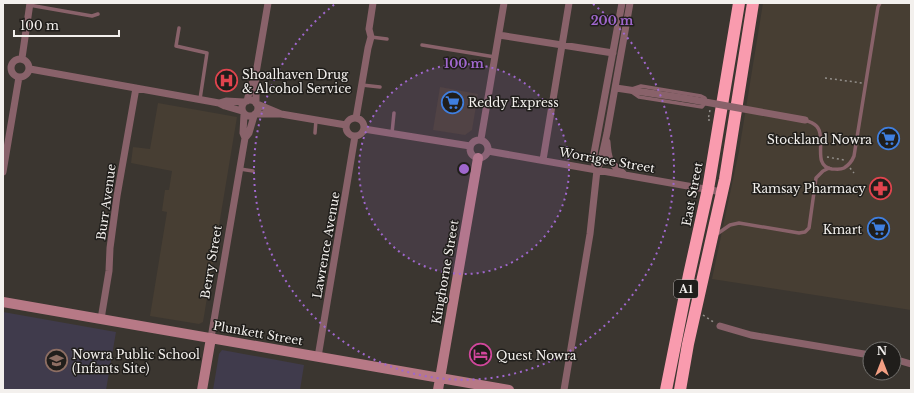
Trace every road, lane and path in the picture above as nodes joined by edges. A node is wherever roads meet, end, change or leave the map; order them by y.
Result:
1 (268, 3) edge
2 (379, 3) edge
3 (504, 3) edge
4 (569, 3) edge
5 (622, 3) edge
6 (630, 3) edge
7 (739, 3) edge
8 (752, 3) edge
9 (880, 3) edge
10 (30, 4) edge
11 (372, 5) edge
12 (98, 14) dead end
13 (179, 28) dead end
14 (498, 35) junction
15 (371, 37) junction
16 (387, 39) dead end
17 (422, 45) dead end
18 (562, 45) junction
19 (613, 53) junction
20 (495, 57) junction
21 (22, 58) junction
22 (3, 65) edge
23 (11, 66) junction
24 (610, 68) junction
25 (30, 69) junction
26 (19, 77) junction
27 (255, 78) junction
28 (826, 78) dead end
29 (865, 83) junction
30 (362, 85) junction
31 (136, 88) junction
32 (380, 88) dead end
33 (616, 88) junction
34 (629, 90) junction
35 (200, 99) junction
36 (246, 101) junction
37 (219, 103) junction
38 (257, 104) junction
39 (603, 106) junction
40 (243, 113) junction
41 (394, 113) dead end
42 (282, 114) junction
43 (254, 115) junction
44 (356, 118) junction
45 (316, 119) junction
46 (805, 120) joint
47 (346, 125) junction
48 (364, 129) junction
49 (315, 133) dead end
50 (392, 133) junction
51 (607, 133) junction
52 (355, 136) junction
53 (245, 138) junction
54 (481, 139) junction
55 (470, 146) junction
56 (488, 151) junction
57 (820, 156) junction
58 (478, 158) junction
59 (543, 160) junction
60 (848, 165) junction
61 (829, 168) junction
62 (240, 169) junction
63 (597, 170) junction
64 (253, 171) dead end
65 (3, 172) edge
66 (854, 173) dead end
67 (626, 175) junction
68 (708, 189) junction
69 (722, 192) junction
70 (712, 239) junction
71 (3, 302) edge
72 (703, 314) dead end
73 (101, 319) junction
74 (720, 326) joint
75 (211, 338) junction
76 (862, 354) edge
77 (318, 357) junction
78 (440, 378) junction
79 (202, 390) edge
80 (438, 390) edge
81 (510, 390) edge
82 (564, 390) edge
83 (666, 390) edge
84 (680, 390) edge

1 - 27 street
2 - 11 lane
3 - 14 street
4 - 18 street
5 - 19 street
6 - 33 street
7 - 68 highway, East Street / A1
8 - 69 highway, A1
9 - 29 lane
10 - 12 lane
10 - 21 street
11 - 15 street
13 - 35 lane
14 - 18 street
14 - 20 street
15 - 16 lane
15 - 30 street
17 - 20 lane
18 - 19 street
18 - 59 street
19 - 24 street
20 - 54 street
21 - 23 street
21 - 25 street
22 - 23 street
23 - 26 street
24 - 33 street
24 - 39 street
25 - 26 street
25 - 31 street
26 - 65 street
27 - 36 street
27 - 38 street
28 - 29 path
29 - 60 lane
30 - 32 lane
30 - 44 street
31 - 35 street
31 - 73 street, Burr Avenue
33 - 34 street
33 - 39 street
33 - 51 street
34 - 34 lane
34 - 46 street, bridge
35 - 37 street
36 - 37 street
36 - 38 street
36 - 40 street
37 - 40 street
38 - 42 street
38 - 43 street
39 - 63 street
40 - 43 street
40 - 53 street, Berry Street
41 - 50 lane
42 - 43 street
42 - 45 street
43 - 53 street, Berry Street
44 - 47 street
44 - 48 street
45 - 47 street
45 - 49 lane
46 - 57 lane
47 - 52 street
48 - 50 street
48 - 52 street
50 - 55 street
51 - 63 street
51 - 67 street
52 - 77 street, Lawrence Avenue
53 - 62 street, Berry Street
54 - 55 street
54 - 56 street
55 - 58 street
56 - 58 street
56 - 59 street, Worrigee Street
57 - 60 path
57 - 61 lane
58 - 78 street, Kinghorne Street
59 - 63 street, Worrigee Street
60 - 61 lane
60 - 66 path
61 - 70 lane
62 - 64 lane
62 - 75 street, Berry Street
63 - 67 street, Worrigee Street
63 - 82 street
67 - 68 street, Worrigee Street
68 - 69 street, Worrigee Street
68 - 83 highway, East Street / A1
69 - 70 highway, A1
70 - 84 highway, A1
71 - 73 street, Plunkett Street
72 - 74 path
73 - 75 street, Plunkett Street
74 - 76 street
75 - 77 street, Plunkett Street
75 - 79 street, Berry Street
77 - 78 street, Plunkett Street
78 - 80 street, Kinghorne Street
78 - 81 street, Plunkett Street

